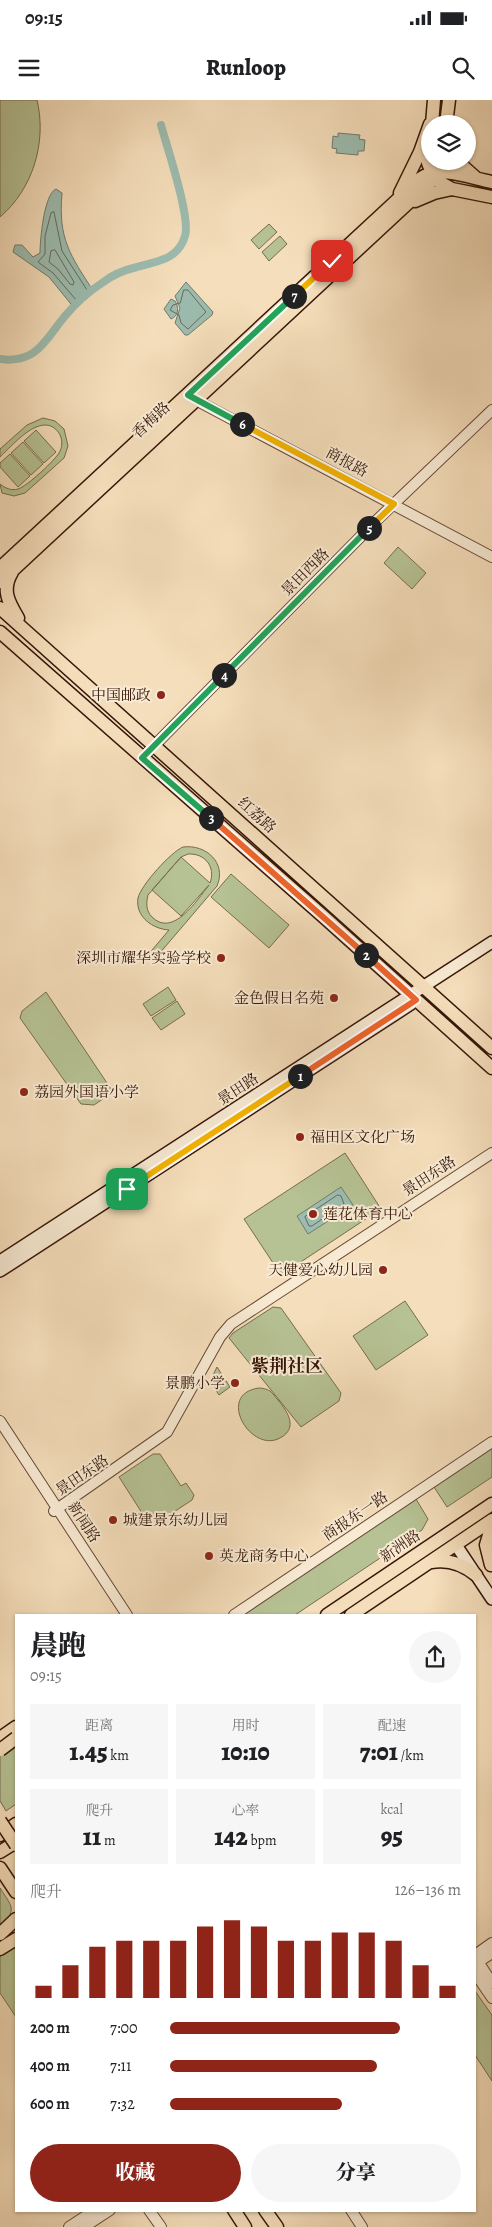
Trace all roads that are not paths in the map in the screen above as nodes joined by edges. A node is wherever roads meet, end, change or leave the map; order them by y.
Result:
1 (434, 100) edge
2 (449, 100) edge
3 (432, 115) edge
4 (447, 115) edge
5 (421, 146) edge
6 (465, 170) edge
7 (437, 171) edge
8 (487, 181) edge
9 (452, 189) junction
10 (492, 198) edge
11 (390, 207) junction
12 (404, 207) junction
13 (192, 398) junction
14 (492, 410) edge
15 (394, 504) junction
16 (492, 557) edge
17 (6, 565) edge
18 (0, 582) edge
19 (0, 608) edge
20 (26, 631) junction
21 (1, 633) edge
22 (155, 746) junction
23 (142, 758) junction
24 (492, 942) edge
25 (492, 951) edge
26 (427, 989) junction
27 (414, 998) junction
28 (492, 1048) edge
29 (492, 1068) edge
30 (492, 1153) edge
31 (492, 1157) edge
32 (0, 1261) edge
33 (0, 1271) edge
34 (0, 1421) edge
35 (0, 1429) edge
36 (492, 1442) edge
37 (492, 1504) edge
38 (56, 1509) junction
39 (492, 1520) edge
40 (492, 1525) edge
41 (456, 1544) junction
42 (428, 1563) junction
43 (492, 1566) edge
44 (476, 1575) junction
45 (492, 1599) edge
46 (121, 1614) edge
47 (126, 1614) edge
48 (235, 1614) edge
49 (328, 1614) edge
50 (352, 1614) edge
51 (15, 1729) edge
52 (0, 1738) edge
53 (15, 1739) edge
54 (0, 1750) edge
55 (0, 1821) edge
56 (15, 1825) edge
57 (0, 1835) edge
58 (15, 1842) edge
59 (15, 1844) edge
60 (0, 1852) edge
61 (0, 1868) edge
62 (15, 1890) edge
63 (15, 1920) edge
64 (0, 1934) edge
65 (15, 1940) edge
66 (492, 1944) edge
67 (0, 1949) edge
68 (492, 1953) edge
69 (476, 1962) edge
70 (492, 1983) edge
71 (492, 1998) edge
72 (92, 2212) edge
73 (107, 2212) edge
74 (150, 2212) edge
75 (235, 2212) edge
76 (266, 2212) edge
77 (352, 2212) edge
78 (70, 2227) edge
79 (84, 2227) edge
80 (161, 2227) edge
81 (245, 2227) edge
82 (277, 2227) edge
83 (362, 2227) edge

1 - 3 main road
2 - 4 main road
5 - 11 main road
6 - 8 main road
7 - 8 main road
7 - 9 main road
7 - 11 main road, 香梅路
7 - 12 main road, 香梅路
9 - 10 main road
9 - 12 main road
11 - 13 main road, 香梅路
12 - 13 main road, 香梅路
13 - 15 street, 商报路
13 - 17 main road, 香梅路
14 - 15 street, 景田西路
15 - 16 street, 商报路
15 - 22 street, 景田西路
17 - 18 main road, 香梅路
17 - 20 main road
19 - 20 main road, 红荔路
20 - 22 main road, 红荔路
21 - 23 main road
22 - 23 street, 景田西路
22 - 26 main road, 红荔路
23 - 27 main road
24 - 26 main road, 景田路
25 - 26 main road, 景田路
26 - 27 main road, 景田路
26 - 28 main road, 红荔路
27 - 29 main road
27 - 32 main road, 景田路
27 - 33 main road, 景田路
30 - 38 street, 景田东路
31 - 38 street, 景田东路
34 - 38 street, 新闻路
35 - 38 street, 新闻路
36 - 48 street, 商报东一路
37 - 49 main road, 新洲路
38 - 46 street, 新闻路
38 - 47 street, 新闻路
39 - 41 main road, 新洲路
40 - 43 main road
41 - 42 main road, 新洲路
41 - 44 main road
42 - 44 main road
42 - 50 main road, 新洲路
43 - 44 main road
44 - 45 main road
51 - 52 main road
53 - 54 main road, bridge
55 - 58 main road, bridge
56 - 57 main road
59 - 60 main road
61 - 62 main road
63 - 64 main road
65 - 67 main road
66 - 69 street
68 - 69 street
69 - 70 street
69 - 71 street
72 - 78 street
73 - 79 street
74 - 80 street
75 - 81 main road
76 - 82 main road
77 - 83 street

